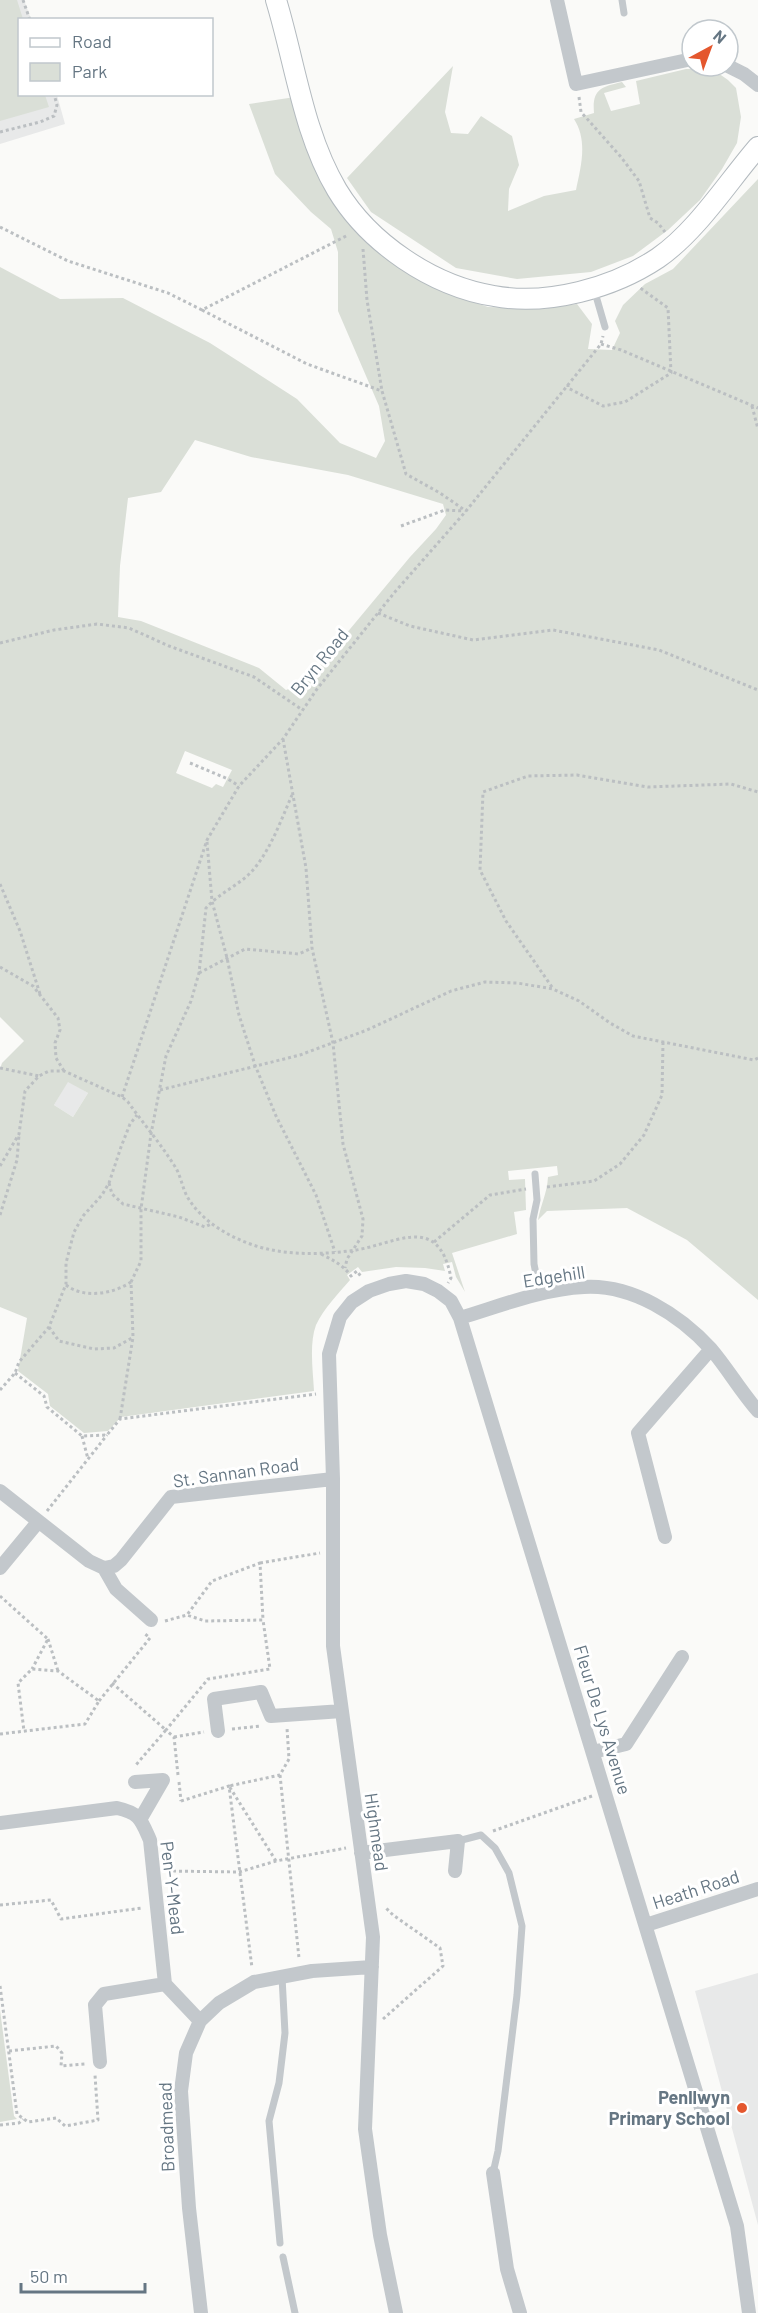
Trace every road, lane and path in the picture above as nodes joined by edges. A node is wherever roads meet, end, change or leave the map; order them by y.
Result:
1 (23, 0) edge
2 (276, 0) edge
3 (556, 0) edge
4 (622, 0) edge
5 (624, 13) dead end
6 (29, 18) edge
7 (680, 62) edge
8 (740, 72) edge
9 (576, 84) junction
10 (758, 85) edge
11 (55, 96) edge
12 (0, 132) edge
13 (758, 147) edge
14 (0, 226) edge
15 (366, 226) junction
16 (675, 245) junction
17 (627, 276) junction
18 (594, 289) junction
19 (202, 310) junction
20 (605, 327) joint
21 (601, 344) junction
22 (671, 373) junction
23 (568, 384) junction
24 (382, 391) junction
25 (752, 406) junction
26 (758, 408) edge
27 (758, 429) edge
28 (466, 511) junction
29 (401, 526) dead end
30 (378, 613) junction
31 (0, 644) edge
32 (758, 690) edge
33 (301, 709) junction
34 (283, 739) junction
35 (190, 763) dead end
36 (239, 786) junction
37 (758, 792) edge
38 (292, 795) junction
39 (207, 840) junction
40 (0, 884) edge
41 (212, 901) junction
42 (312, 948) junction
43 (227, 958) junction
44 (0, 967) edge
45 (199, 973) junction
46 (553, 989) junction
47 (41, 996) junction
48 (663, 1041) junction
49 (333, 1043) junction
50 (758, 1058) edge
51 (255, 1065) junction
52 (0, 1068) edge
53 (64, 1071) junction
54 (39, 1076) junction
55 (160, 1090) junction
56 (122, 1097) junction
57 (137, 1115) junction
58 (20, 1134) junction
59 (151, 1134) junction
60 (0, 1166) edge
61 (535, 1174) dead end
62 (109, 1183) junction
63 (536, 1188) junction
64 (141, 1209) junction
65 (0, 1215) edge
66 (212, 1224) junction
67 (434, 1242) junction
68 (352, 1251) junction
69 (335, 1252) junction
70 (319, 1254) junction
71 (345, 1268) junction
72 (363, 1280) dead end
73 (131, 1282) junction
74 (66, 1284) junction
75 (441, 1293) junction
76 (540, 1294) junction
77 (460, 1318) junction
78 (49, 1328) junction
79 (133, 1337) junction
80 (711, 1349) junction
81 (15, 1373) junction
82 (0, 1390) edge
83 (319, 1394) dead end
84 (758, 1411) edge
85 (120, 1419) junction
86 (107, 1435) junction
87 (82, 1436) junction
88 (88, 1459) junction
89 (333, 1479) junction
90 (0, 1491) edge
91 (38, 1522) junction
92 (665, 1537) dead end
93 (334, 1551) junction
94 (260, 1563) junction
95 (0, 1568) edge
96 (104, 1568) junction
97 (0, 1596) edge
98 (137, 1608) junction
99 (187, 1615) junction
100 (263, 1620) junction
101 (156, 1626) junction
102 (150, 1638) junction
103 (48, 1639) junction
104 (682, 1657) dead end
105 (32, 1669) junction
106 (58, 1671) junction
107 (112, 1683) junction
108 (99, 1701) junction
109 (342, 1711) junction
110 (287, 1724) dead end
111 (264, 1726) dead end
112 (166, 1730) junction
113 (24, 1731) dead end
114 (218, 1731) junction
115 (0, 1734) edge
116 (174, 1737) junction
117 (593, 1752) junction
118 (280, 1775) junction
119 (135, 1782) joint
120 (229, 1786) junction
121 (605, 1791) junction
122 (141, 1818) junction
123 (0, 1823) edge
124 (479, 1836) junction
125 (458, 1841) junction
126 (360, 1849) junction
127 (288, 1860) junction
128 (276, 1861) junction
129 (153, 1871) junction
130 (455, 1871) dead end
131 (239, 1872) junction
132 (366, 1889) junction
133 (758, 1889) edge
134 (0, 1905) edge
135 (157, 1905) junction
136 (645, 1925) junction
137 (372, 1967) junction
138 (301, 1973) junction
139 (282, 1977) junction
140 (254, 1982) junction
141 (165, 1984) junction
142 (0, 1986) edge
143 (200, 2021) junction
144 (370, 2029) junction
145 (9, 2051) junction
146 (100, 2062) junction
147 (23, 2119) junction
148 (0, 2125) edge
149 (493, 2173) joint
150 (280, 2242) dead end
151 (283, 2257) dead end
152 (753, 2293) edge
153 (201, 2313) edge
154 (295, 2313) edge
155 (396, 2313) edge
156 (520, 2313) edge
157 (749, 2313) edge

1 - 6 path
2 - 15 main road
3 - 9 street
4 - 5 lane
7 - 9 street
8 - 10 street
9 - 16 path
11 - 12 path
13 - 16 main road
14 - 19 path
15 - 18 main road
15 - 19 path
15 - 24 path
16 - 17 main road
17 - 18 main road
17 - 22 path
18 - 20 lane
19 - 24 path
20 - 21 path, Bryn Road
21 - 22 path
21 - 23 path, Bryn Road
22 - 23 path
22 - 25 path
23 - 28 path, Bryn Road
24 - 28 path
25 - 26 path
25 - 27 path
28 - 29 path
28 - 30 path, Bryn Road
30 - 32 path
30 - 33 path, Bryn Road
31 - 33 path
33 - 34 path, Bryn Road
34 - 36 path, Bryn Road
34 - 38 path
35 - 36 path
36 - 39 path, Bryn Road
37 - 46 path
38 - 41 path
38 - 42 path
39 - 41 path
39 - 56 path, Bryn Road
40 - 47 path
41 - 43 path
41 - 45 path
42 - 43 path
42 - 49 path
43 - 45 path
43 - 51 path
44 - 47 path
45 - 55 path
46 - 48 path
46 - 49 path
47 - 53 path
48 - 50 path
48 - 63 path
49 - 51 path
49 - 68 path
51 - 55 path
51 - 69 path
52 - 54 path
53 - 54 path
53 - 56 path
54 - 58 path
55 - 59 path
56 - 57 path
57 - 59 path
57 - 62 path
58 - 60 path
58 - 65 path
59 - 64 path
59 - 66 path
61 - 63 lane
62 - 64 path
62 - 74 path
63 - 67 path
63 - 76 lane
64 - 66 path
64 - 73 path
66 - 70 path
67 - 68 path
67 - 75 path
68 - 69 path
68 - 71 path
69 - 70 path
70 - 71 path
71 - 72 path
73 - 74 path
73 - 79 path
74 - 78 path
75 - 77 street, Fleur De Lys Avenue
75 - 89 street, Highmead
76 - 77 street, Edgehill
76 - 80 street, Edgehill
77 - 117 street, Fleur De Lys Avenue
78 - 79 path
78 - 81 path
79 - 85 path
80 - 84 street, Edgehill
80 - 92 street
81 - 82 path
81 - 87 path
83 - 85 path
85 - 86 path
86 - 87 path
86 - 88 path
87 - 88 path
88 - 91 path
89 - 93 street, Highmead
89 - 96 street, St. Sannan Road
90 - 91 street
91 - 95 street
91 - 96 street
93 - 94 path
93 - 109 street, Highmead
94 - 99 path
94 - 100 path
96 - 98 street
97 - 103 path
98 - 101 street
98 - 102 path
99 - 100 path
99 - 101 path
100 - 112 path
101 - 102 path
102 - 107 path
103 - 105 path
103 - 106 path
104 - 117 street
105 - 106 path
105 - 113 path
106 - 108 path
107 - 108 path
107 - 112 path
108 - 115 path
109 - 114 street
109 - 126 street, Highmead
110 - 118 path
111 - 114 path
112 - 116 path
112 - 119 path
114 - 116 path
116 - 120 path
117 - 121 street, Fleur De Lys Avenue
118 - 120 path
118 - 127 path
119 - 122 street
120 - 128 path
120 - 131 path
121 - 124 path
121 - 136 street, Fleur De Lys Avenue
122 - 123 street
122 - 129 street, Pen-Y-Mead
124 - 125 lane
124 - 149 lane
125 - 126 street
125 - 130 street
126 - 127 path
126 - 132 street, Highmead
127 - 128 path
127 - 138 path
128 - 131 path
129 - 131 path
129 - 135 street, Pen-Y-Mead
131 - 140 path
132 - 137 street, Highmead
132 - 144 path
133 - 136 street, Heath Road
134 - 135 path
135 - 141 street, Pen-Y-Mead
136 - 152 street, Fleur De Lys Avenue
137 - 138 street, Broadmead
137 - 144 street, Highmead
138 - 139 street, Broadmead
139 - 140 street, Broadmead
139 - 150 lane
140 - 143 street, Broadmead
141 - 143 street
141 - 146 street
142 - 145 path
143 - 153 street, Broadmead
144 - 155 street, Highmead
145 - 146 path
145 - 147 path
146 - 147 path
147 - 148 path
149 - 156 street
151 - 154 lane
152 - 157 street, Fleur De Lys Avenue

